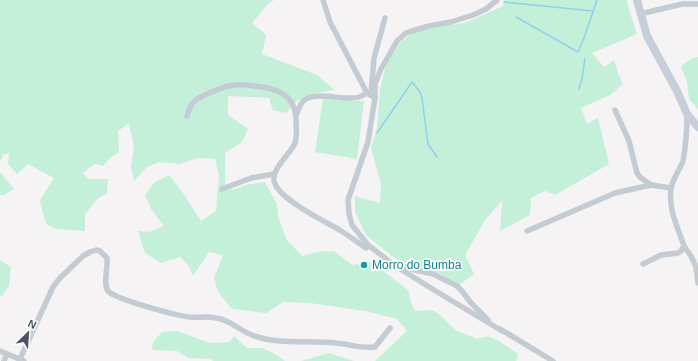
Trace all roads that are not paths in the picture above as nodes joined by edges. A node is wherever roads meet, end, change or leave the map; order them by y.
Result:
1 (323, 0) edge
2 (497, 0) edge
3 (637, 0) edge
4 (698, 4) edge
5 (640, 14) junction
6 (385, 18) dead end
7 (371, 95) junction
8 (615, 110) dead end
9 (687, 114) junction
10 (187, 116) dead end
11 (296, 116) junction
12 (698, 127) edge
13 (274, 174) junction
14 (651, 185) junction
15 (671, 188) junction
16 (222, 190) dead end
17 (527, 231) dead end
18 (368, 245) junction
19 (684, 246) junction
20 (394, 264) junction
21 (643, 264) dead end
22 (698, 283) edge
23 (390, 328) dead end
24 (502, 331) junction
25 (0, 351) edge
26 (7, 354) junction
27 (22, 360) edge
28 (4, 361) edge
29 (553, 361) edge

1 - 7 street
2 - 7 street
3 - 5 main road
4 - 5 street
5 - 9 main road
6 - 7 street
7 - 11 street
7 - 18 street
8 - 14 street
9 - 12 main road
9 - 15 street
10 - 11 street
11 - 13 street
13 - 16 street
13 - 18 street
14 - 15 street
14 - 17 street
15 - 19 street
18 - 20 street
19 - 21 street
19 - 22 street
20 - 24 street
20 - 24 street
23 - 27 street
24 - 29 street
25 - 26 street
26 - 27 street
26 - 28 street

